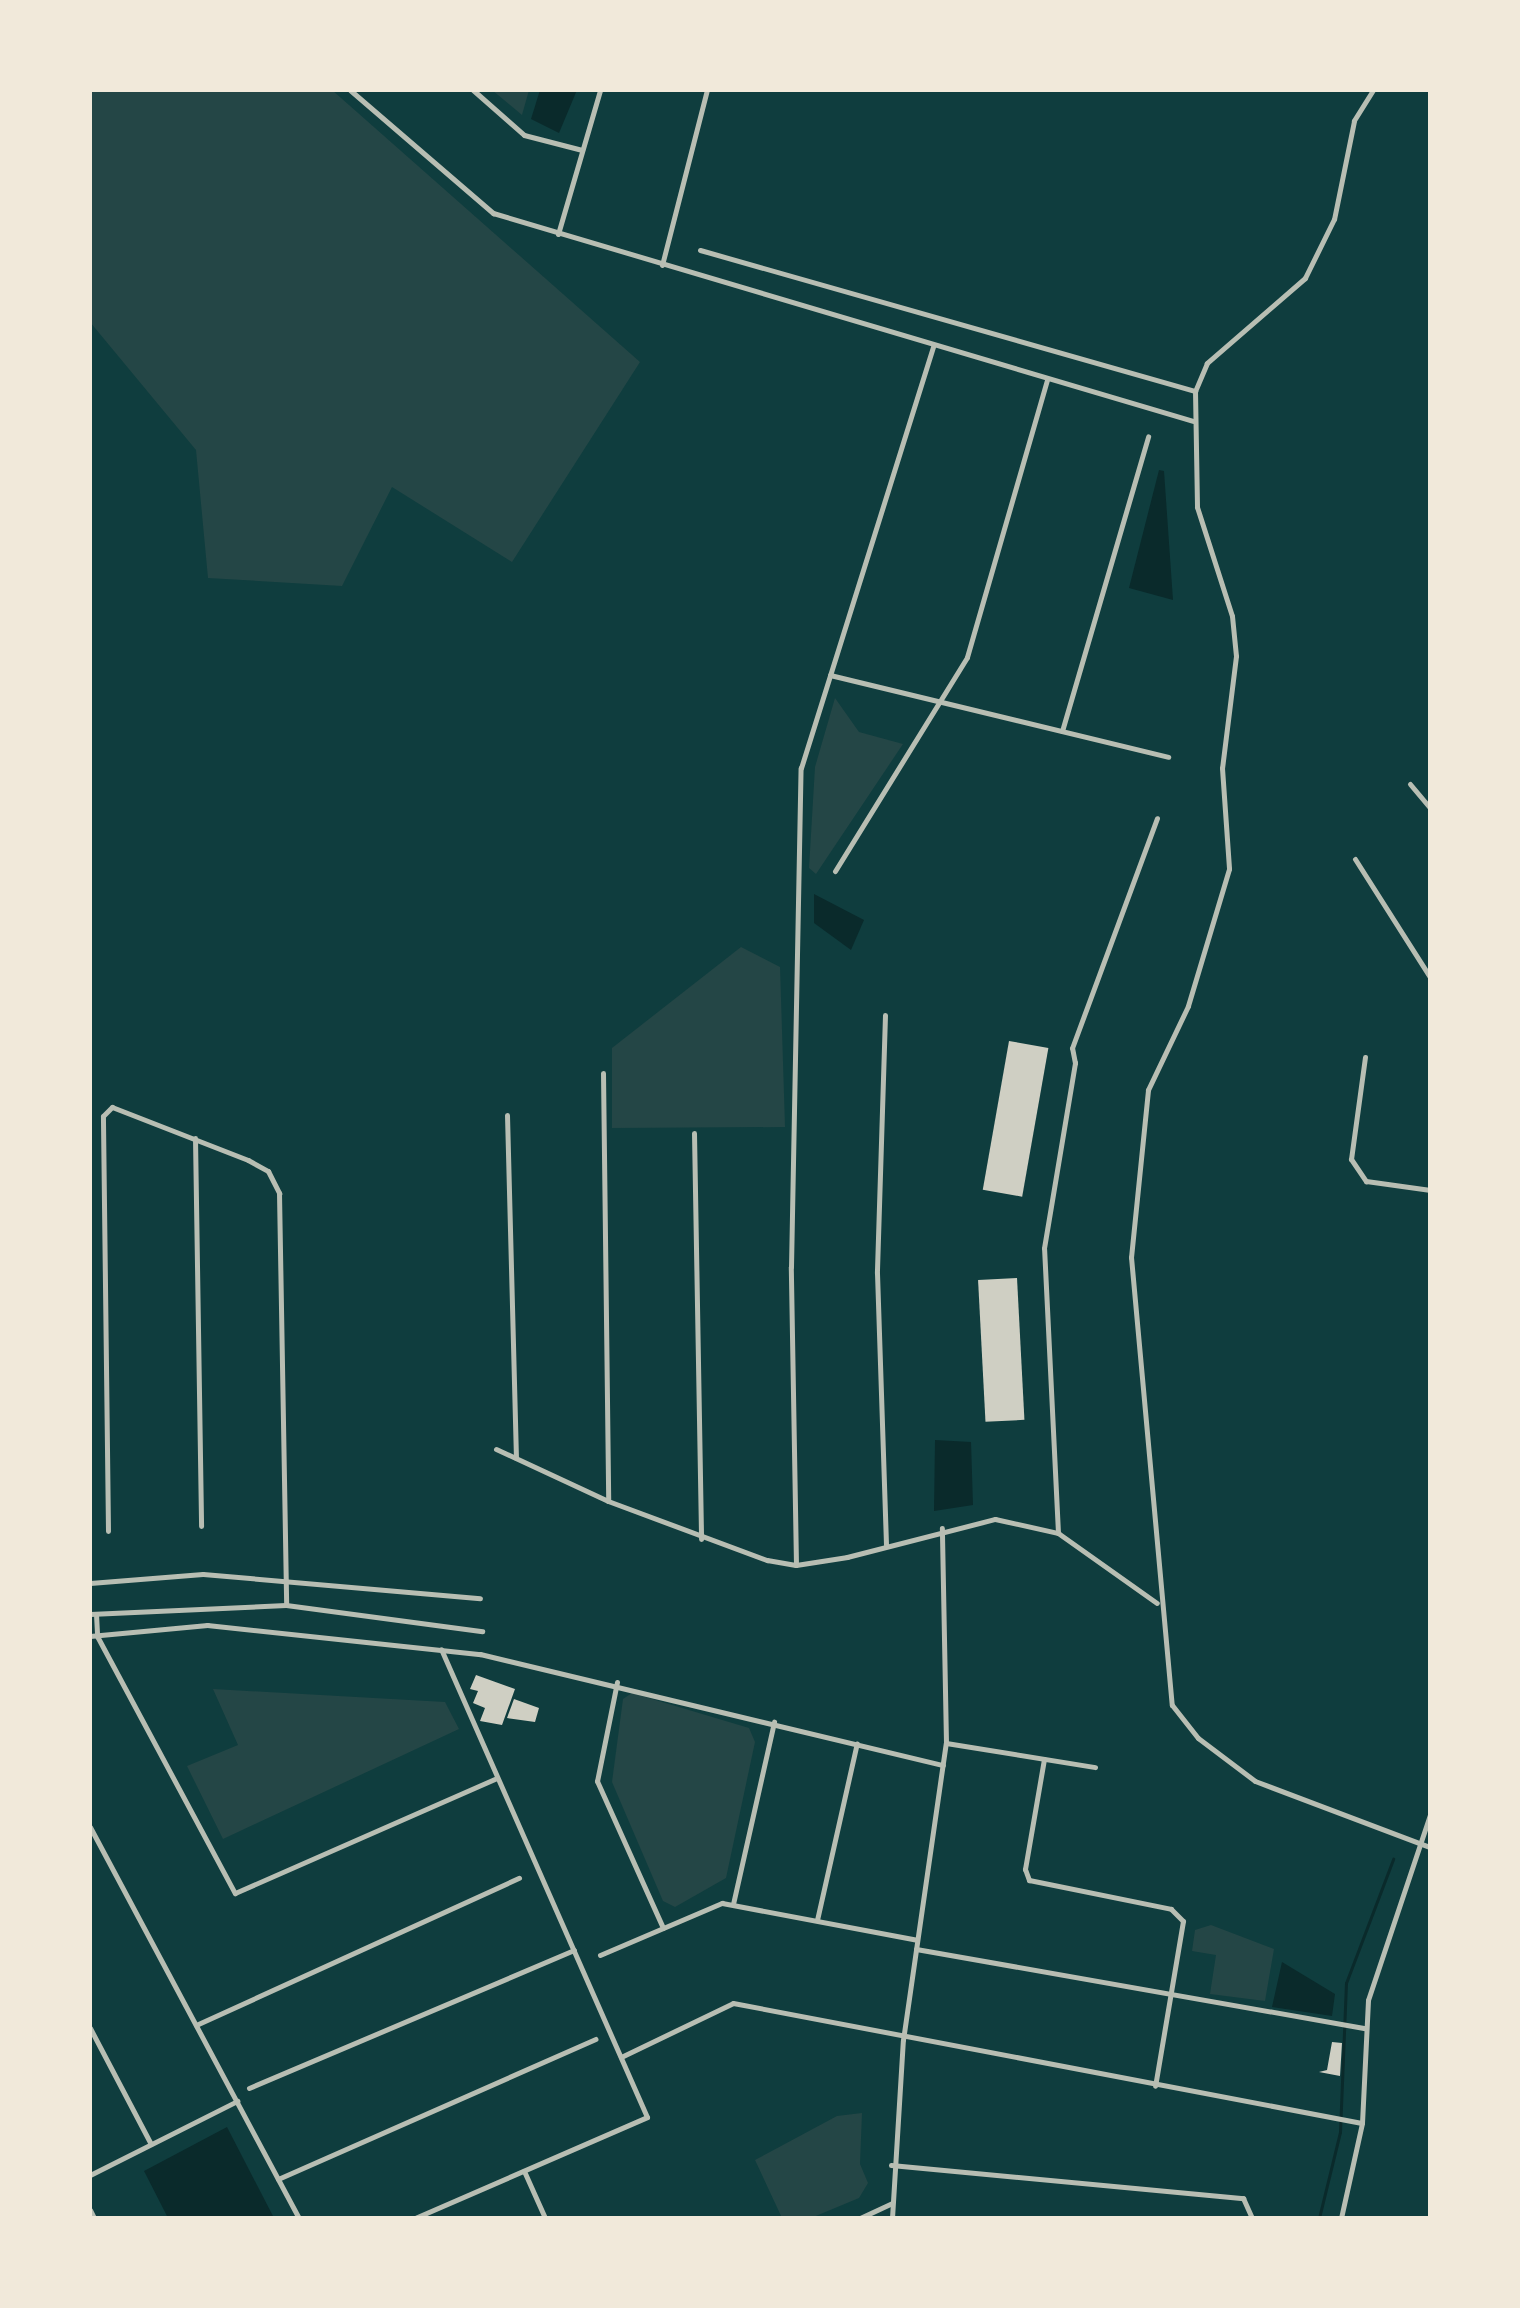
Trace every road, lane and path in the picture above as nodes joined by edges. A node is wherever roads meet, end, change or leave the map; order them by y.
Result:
1 (350, 90) edge
2 (473, 90) edge
3 (600, 90) edge
4 (707, 90) edge
5 (1373, 90) edge
6 (582, 150) junction
7 (558, 234) junction
8 (700, 250) dead end
9 (662, 265) junction
10 (933, 346) junction
11 (1047, 379) junction
12 (1195, 391) junction
13 (1193, 421) junction
14 (1148, 436) dead end
15 (830, 675) junction
16 (939, 704) junction
17 (1062, 731) junction
18 (1168, 757) dead end
19 (1410, 784) dead end
20 (1430, 808) edge
21 (1157, 818) dead end
22 (1355, 859) dead end
23 (835, 871) dead end
24 (1430, 977) edge
25 (885, 1015) dead end
26 (1365, 1057) dead end
27 (603, 1073) dead end
28 (507, 1115) dead end
29 (694, 1133) dead end
30 (195, 1138) junction
31 (1430, 1190) edge
32 (496, 1449) dead end
33 (516, 1458) junction
34 (608, 1501) junction
35 (201, 1526) dead end
36 (942, 1528) junction
37 (108, 1531) dead end
38 (1058, 1533) junction
39 (701, 1539) junction
40 (886, 1545) junction
41 (796, 1565) junction
42 (285, 1579) junction
43 (90, 1583) edge
44 (480, 1598) dead end
45 (1158, 1603) junction
46 (286, 1605) junction
47 (93, 1614) edge
48 (482, 1631) dead end
49 (94, 1636) edge
50 (441, 1649) junction
51 (617, 1682) junction
52 (774, 1721) junction
53 (857, 1743) junction
54 (946, 1743) junction
55 (1044, 1759) junction
56 (943, 1765) junction
57 (1095, 1767) dead end
58 (497, 1778) junction
59 (1430, 1815) edge
60 (90, 1827) edge
61 (1421, 1844) junction
62 (1430, 1847) edge
63 (519, 1878) dead end
64 (733, 1904) junction
65 (817, 1920) junction
66 (663, 1928) junction
67 (917, 1940) junction
68 (916, 1949) junction
69 (574, 1950) junction
70 (600, 1955) dead end
71 (1171, 1997) junction
72 (196, 2025) junction
73 (90, 2028) edge
74 (1365, 2028) junction
75 (595, 2039) dead end
76 (903, 2040) junction
77 (621, 2057) junction
78 (1155, 2086) junction
79 (249, 2088) dead end
80 (237, 2101) junction
81 (1362, 2123) junction
82 (151, 2144) junction
83 (891, 2165) junction
84 (524, 2171) junction
85 (90, 2175) edge
86 (278, 2179) junction
87 (892, 2203) junction
88 (90, 2210) edge
89 (94, 2218) edge
90 (299, 2218) edge
91 (415, 2218) edge
92 (545, 2218) edge
93 (860, 2218) edge
94 (892, 2218) edge
95 (1252, 2218) edge
96 (1341, 2218) edge

1 - 7 street
2 - 6 street
3 - 6 street
4 - 9 street
5 - 12 street
6 - 7 street
7 - 9 street
8 - 12 street
9 - 10 street
10 - 11 street
10 - 15 street
11 - 13 street
11 - 16 street
12 - 13 street
13 - 45 street
14 - 17 street
15 - 16 street
15 - 41 street
16 - 17 street
16 - 23 street
17 - 18 street
19 - 20 street
21 - 38 street
22 - 24 street
25 - 40 street
26 - 31 street
27 - 34 street
28 - 33 street
29 - 39 street
30 - 35 street
30 - 37 street
30 - 42 street
32 - 33 street
33 - 34 street
34 - 39 street
36 - 38 street
36 - 40 street
36 - 54 street
38 - 45 street
39 - 41 street
40 - 41 street
42 - 43 street
42 - 44 street
42 - 46 street
45 - 61 street
46 - 47 street
46 - 48 street
47 - 49 street
49 - 50 street
49 - 58 street
50 - 51 street
50 - 58 street
51 - 52 street
51 - 66 street
52 - 53 street
52 - 64 street
53 - 56 street
53 - 65 street
54 - 55 street
54 - 56 street
55 - 57 street
55 - 71 street
56 - 67 street
58 - 69 street
59 - 61 street
60 - 72 street
61 - 62 street
61 - 74 street
63 - 72 street
64 - 65 street
64 - 66 street
65 - 67 street
66 - 70 street
67 - 68 street
68 - 71 street
68 - 76 street
69 - 77 street
69 - 79 street
71 - 74 street
71 - 78 street
72 - 80 street
73 - 82 street
74 - 81 street
75 - 86 street
76 - 77 street
76 - 78 street
76 - 83 street
77 - 84 street
78 - 81 street
80 - 82 street
80 - 86 street
81 - 96 street
82 - 85 street
83 - 87 street
83 - 95 street
84 - 91 street
84 - 92 street
86 - 90 street
87 - 93 street
87 - 94 street
88 - 89 street

